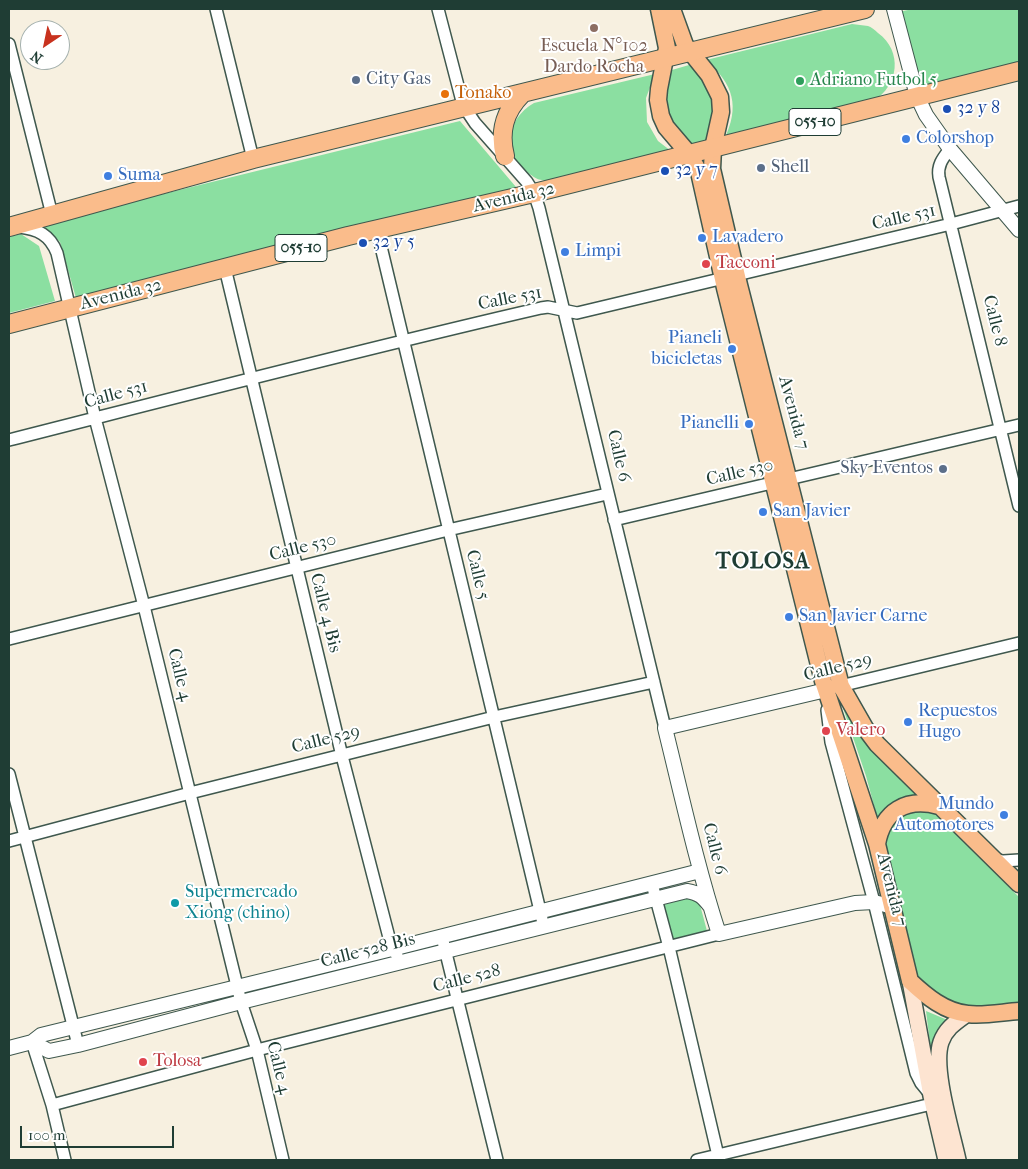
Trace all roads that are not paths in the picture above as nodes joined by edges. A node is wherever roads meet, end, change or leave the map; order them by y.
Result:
1 (216, 9) edge
2 (438, 9) edge
3 (659, 9) edge
4 (672, 9) edge
5 (865, 9) edge
6 (894, 9) edge
7 (9, 44) edge
8 (690, 52) junction
9 (666, 58) junction
10 (1019, 71) edge
11 (522, 94) junction
12 (917, 96) junction
13 (464, 107) junction
14 (713, 148) junction
15 (950, 149) junction
16 (689, 154) junction
17 (505, 156) junction
18 (253, 159) junction
19 (534, 193) junction
20 (1019, 206) edge
21 (1003, 211) junction
22 (52, 215) junction
23 (951, 224) junction
24 (10, 226) edge
25 (377, 230) junction
26 (1019, 230) edge
27 (225, 268) junction
28 (730, 277) junction
29 (69, 308) junction
30 (564, 311) junction
31 (9, 324) edge
32 (403, 340) junction
33 (250, 378) junction
34 (95, 418) junction
35 (1019, 426) edge
36 (1001, 430) junction
37 (9, 440) edge
38 (782, 482) junction
39 (607, 494) junction
40 (1019, 506) edge
41 (614, 520) junction
42 (448, 530) junction
43 (296, 568) junction
44 (144, 606) junction
45 (9, 639) edge
46 (1019, 643) edge
47 (654, 682) junction
48 (834, 688) junction
49 (494, 717) junction
50 (665, 728) junction
51 (342, 756) junction
52 (9, 774) edge
53 (190, 793) junction
54 (939, 806) junction
55 (24, 837) junction
56 (9, 841) edge
57 (877, 844) junction
58 (994, 859) junction
59 (1019, 860) edge
60 (700, 871) junction
61 (652, 884) junction
62 (1019, 884) edge
63 (656, 900) junction
64 (874, 902) junction
65 (710, 906) junction
66 (893, 908) junction
67 (541, 912) junction
68 (544, 928) junction
69 (719, 934) junction
70 (442, 937) junction
71 (669, 947) junction
72 (392, 950) junction
73 (445, 952) junction
74 (402, 962) junction
75 (910, 981) junction
76 (238, 987) junction
77 (458, 1000) junction
78 (241, 1002) junction
79 (1019, 1011) edge
80 (967, 1014) junction
81 (73, 1027) junction
82 (32, 1042) junction
83 (78, 1045) junction
84 (9, 1048) edge
85 (257, 1050) junction
86 (936, 1100) junction
87 (52, 1104) junction
88 (719, 1158) edge
89 (65, 1160) edge
90 (283, 1160) edge
91 (497, 1160) edge
92 (697, 1160) edge
93 (946, 1160) edge
94 (958, 1160) edge

1 - 18 street
2 - 13 street, Calle 6
3 - 9 main road, Avenida 7
4 - 8 main road, Avenida 7
5 - 8 highway
6 - 12 street
7 - 22 street
8 - 9 highway
8 - 14 main road, Avenida 7
9 - 11 highway
9 - 16 main road, Avenida 7
10 - 12 highway, Avenida 32 / 055-10
11 - 13 highway
11 - 17 highway
12 - 14 highway, Avenida 32 / 055-10
12 - 15 street
13 - 17 street, Calle 6
13 - 18 highway
14 - 16 highway, Avenida 32 / 055-10
14 - 28 main road, Avenida 7
15 - 21 street
15 - 23 street, Calle 8
16 - 19 highway, Avenida 32 / 055-10
16 - 28 main road, Avenida 7
17 - 19 street, Calle 6
18 - 22 highway
19 - 25 highway, Avenida 32 / 055-10
19 - 30 street, Calle 6
20 - 21 street, Calle 531
21 - 23 street, Calle 531
21 - 26 street
22 - 24 highway
23 - 28 street, Calle 531
23 - 36 street, Calle 8
24 - 29 street, Calle 4
25 - 27 highway, Avenida 32 / 055-10
25 - 32 street, Calle 5
27 - 29 highway, Avenida 32 / 055-10
27 - 33 street, Calle 4 Bis
28 - 30 street, Calle 531
28 - 38 main road, Avenida 7
29 - 31 highway, Avenida 32 / 055-10
29 - 34 street, Calle 4
30 - 32 street, Calle 531
30 - 39 street, Calle 6
32 - 33 street, Calle 531
32 - 42 street, Calle 5
33 - 34 street, Calle 531
33 - 43 street, Calle 4 Bis
34 - 37 street, Calle 531
34 - 44 street, Calle 4
35 - 36 street, Calle 530
36 - 38 street, Calle 530
36 - 40 street, Calle 8
38 - 41 street, Calle 530
38 - 48 main road, Avenida 7
39 - 41 street, Calle 6
39 - 42 street, Calle 530
41 - 47 street, Calle 6
42 - 43 street, Calle 530
42 - 49 street, Calle 5
43 - 44 street, Calle 530
43 - 51 street, Calle 4 Bis
44 - 45 street, Calle 530
44 - 53 street, Calle 4
46 - 48 street, Calle 529
47 - 49 street, Calle 529
47 - 50 street, Calle 6
48 - 50 street, Calle 529
48 - 54 main road, Avenida 7
48 - 57 main road, Avenida 7
48 - 64 street, Avenida 7
49 - 51 street, Calle 529
49 - 67 street, Calle 5
50 - 60 street, Calle 6
51 - 53 street, Calle 529
51 - 72 street, Calle 4 Bis
52 - 55 street
53 - 55 street, Calle 529
53 - 76 street, Calle 4
54 - 57 main road
54 - 58 main road, Avenida 7
55 - 56 street, Calle 529
55 - 81 street
57 - 66 main road, Avenida 7
58 - 59 street
58 - 62 main road, Avenida 7
60 - 61 street, Calle 528 Bis
60 - 65 street, Calle 6
61 - 63 street
61 - 67 street, Calle 528 Bis
63 - 65 street, Calle 528 Bis
63 - 68 street, Calle 528 Bis
63 - 71 street
64 - 66 street, Calle 528
64 - 69 street, Calle 528
64 - 86 street, Avenida 7
65 - 69 street, Calle 6
66 - 75 main road, Avenida 7
67 - 68 street, Calle 5
67 - 70 street, Calle 528 Bis
68 - 73 street, Calle 528 Bis
69 - 71 street, Calle 528
70 - 72 street, Calle 528 Bis
70 - 73 street
71 - 77 street, Calle 528
71 - 88 street
72 - 74 street, Calle 4 Bis
72 - 76 street, Calle 528 Bis
73 - 74 street, Calle 528 Bis
73 - 77 street
74 - 78 street, Calle 528 Bis
75 - 80 main road
75 - 86 main road, Avenida 7
76 - 78 street, Calle 4
76 - 81 street, Calle 528 Bis
77 - 85 street, Calle 528
77 - 91 street
78 - 83 street, Calle 528 Bis
78 - 85 street, Calle 4
79 - 80 main road
80 - 86 main road, Avenida 7
81 - 82 street, Calle 528 Bis
81 - 83 street
82 - 83 street, Calle 528 Bis
82 - 84 street, Calle 528 Bis
82 - 87 street
85 - 87 street, Calle 528
85 - 90 street, Calle 4
86 - 88 street
86 - 93 main road, Avenida 7
86 - 94 main road, Avenida 7
87 - 89 street
88 - 92 street

